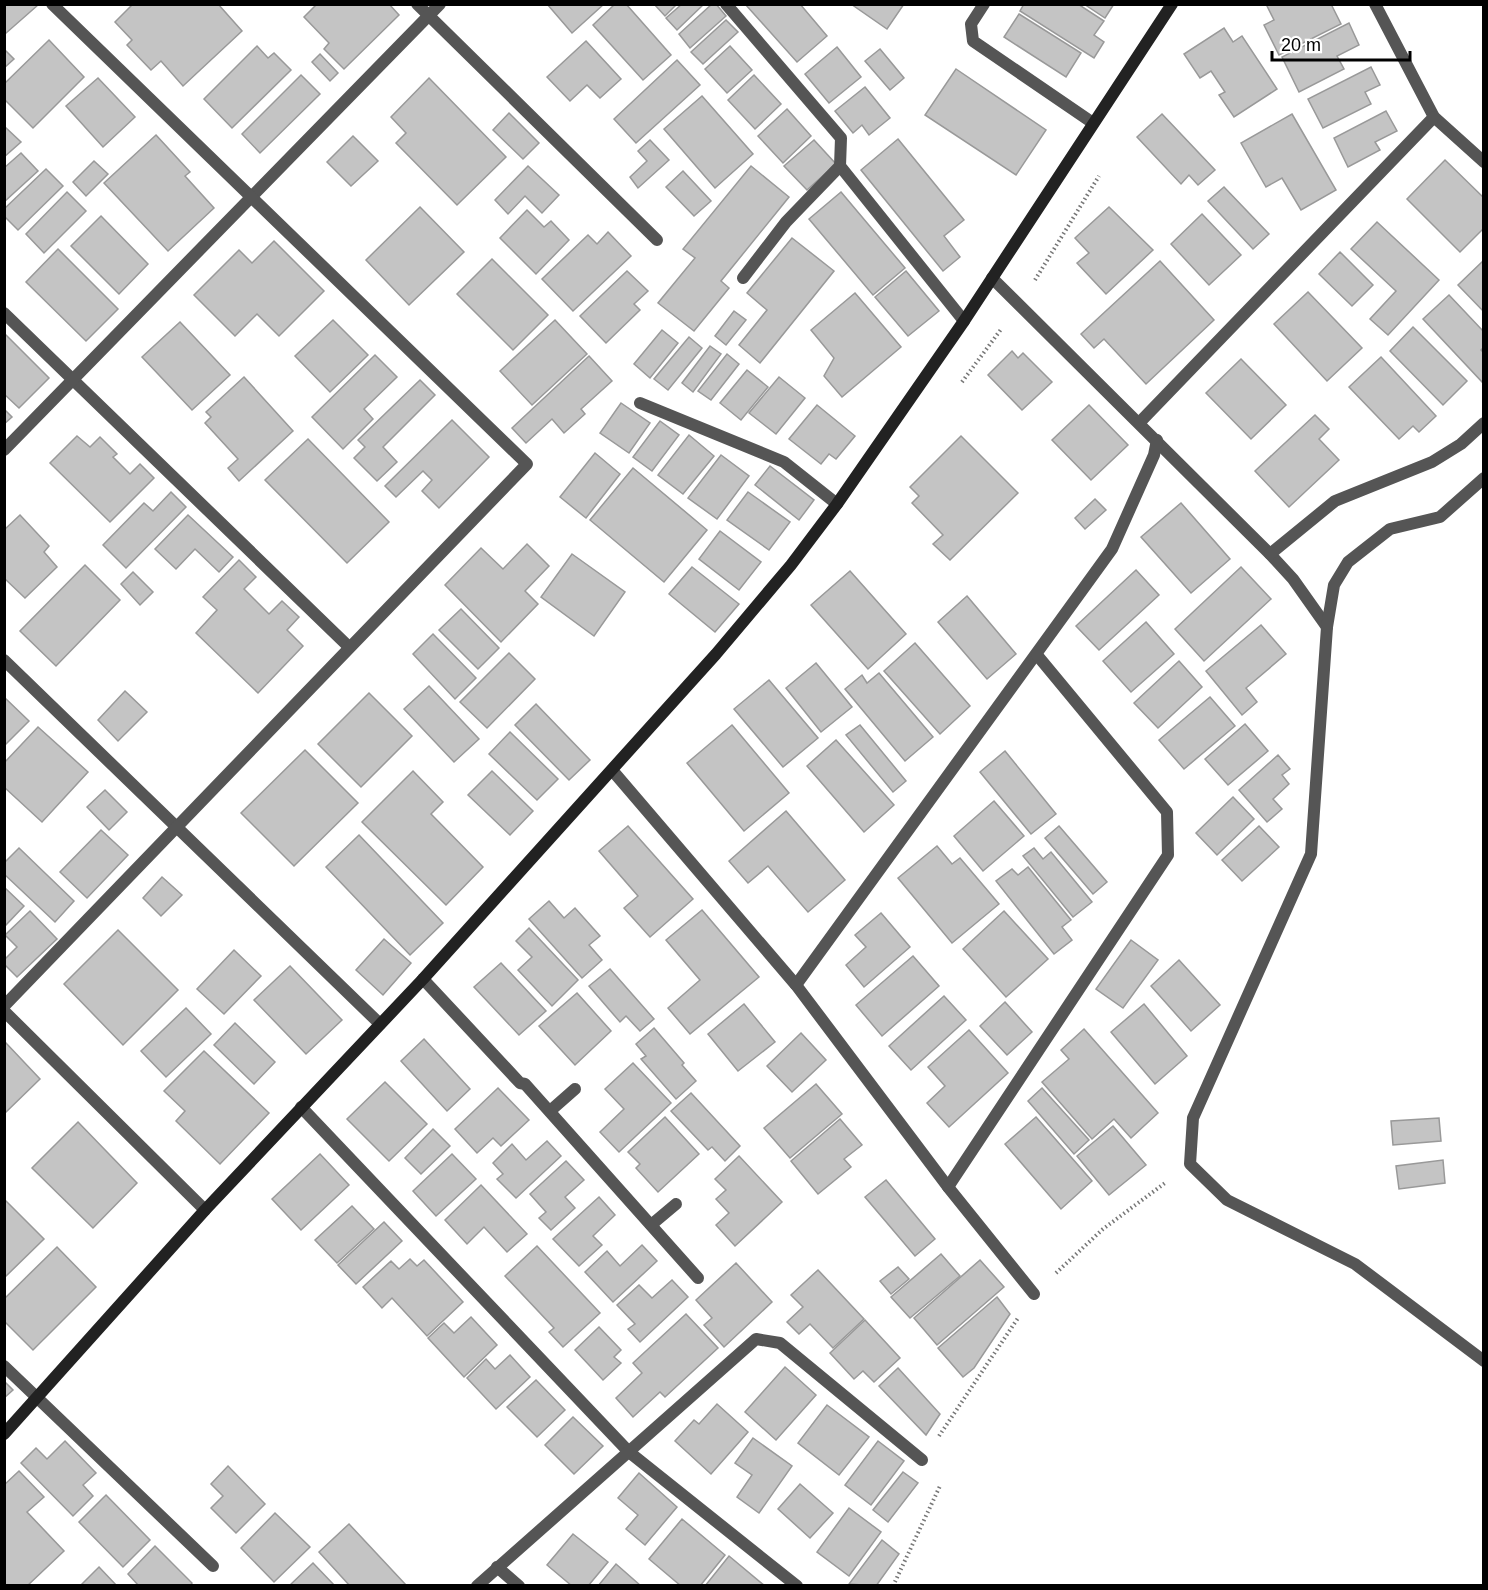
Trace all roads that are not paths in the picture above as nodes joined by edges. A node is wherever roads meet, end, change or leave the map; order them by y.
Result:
1 (52, 4) edge
2 (417, 4) edge
3 (440, 4) edge
4 (726, 4) edge
5 (984, 4) edge
6 (1172, 4) edge
7 (1374, 4) edge
8 (428, 16) junction
9 (1434, 117) junction
10 (1093, 123) junction
11 (1484, 162) edge
12 (840, 166) junction
13 (251, 198) junction
14 (657, 240) dead end
15 (743, 278) dead end
16 (992, 278) junction
17 (4, 313) edge
18 (964, 321) junction
19 (72, 381) junction
20 (640, 403) dead end
21 (1140, 423) junction
22 (1484, 423) edge
23 (1157, 440) junction
24 (4, 450) edge
25 (1484, 478) edge
26 (837, 504) junction
27 (1270, 554) junction
28 (1327, 627) junction
29 (349, 647) junction
30 (1037, 655) junction
31 (4, 660) edge
32 (612, 770) junction
33 (179, 826) junction
34 (423, 979) junction
35 (796, 985) junction
36 (4, 1006) edge
37 (4, 1011) edge
38 (380, 1024) junction
39 (575, 1089) dead end
40 (301, 1107) junction
41 (550, 1111) junction
42 (948, 1187) junction
43 (676, 1204) dead end
44 (205, 1210) junction
45 (651, 1225) junction
46 (698, 1278) dead end
47 (1034, 1294) road end
48 (1484, 1361) edge
49 (4, 1366) edge
50 (37, 1399) junction
51 (4, 1434) edge
52 (629, 1452) junction
53 (922, 1460) road end
54 (213, 1566) dead end
55 (496, 1567) junction
56 (477, 1586) edge
57 (519, 1586) edge
58 (797, 1586) edge

1 - 13 street
2 - 8 street
3 - 8 street
4 - 12 street
5 - 10 street
6 - 10 street
7 - 9 street
8 - 13 street
8 - 14 street
9 - 11 street
9 - 21 street
10 - 16 street
12 - 15 street
12 - 18 street
13 - 19 street
13 - 29 street
16 - 18 street
16 - 21 street
17 - 19 street
18 - 26 street
19 - 24 street
19 - 29 street
20 - 26 street
21 - 23 street
22 - 27 street
23 - 27 street
23 - 30 street
25 - 28 street
26 - 32 street
27 - 28 street
28 - 48 street
29 - 33 street
30 - 35 street
30 - 42 street
31 - 33 street
32 - 34 street
32 - 35 street
33 - 36 street
33 - 38 street
34 - 38 street
34 - 41 street
35 - 42 street
37 - 44 street
38 - 40 street
39 - 41 street
40 - 44 street
40 - 52 street
41 - 45 street
42 - 47 street
43 - 45 street
44 - 50 street
45 - 46 street
49 - 50 street
50 - 51 street
50 - 54 street
52 - 53 street
52 - 55 street
52 - 58 street
55 - 56 street
55 - 57 street

